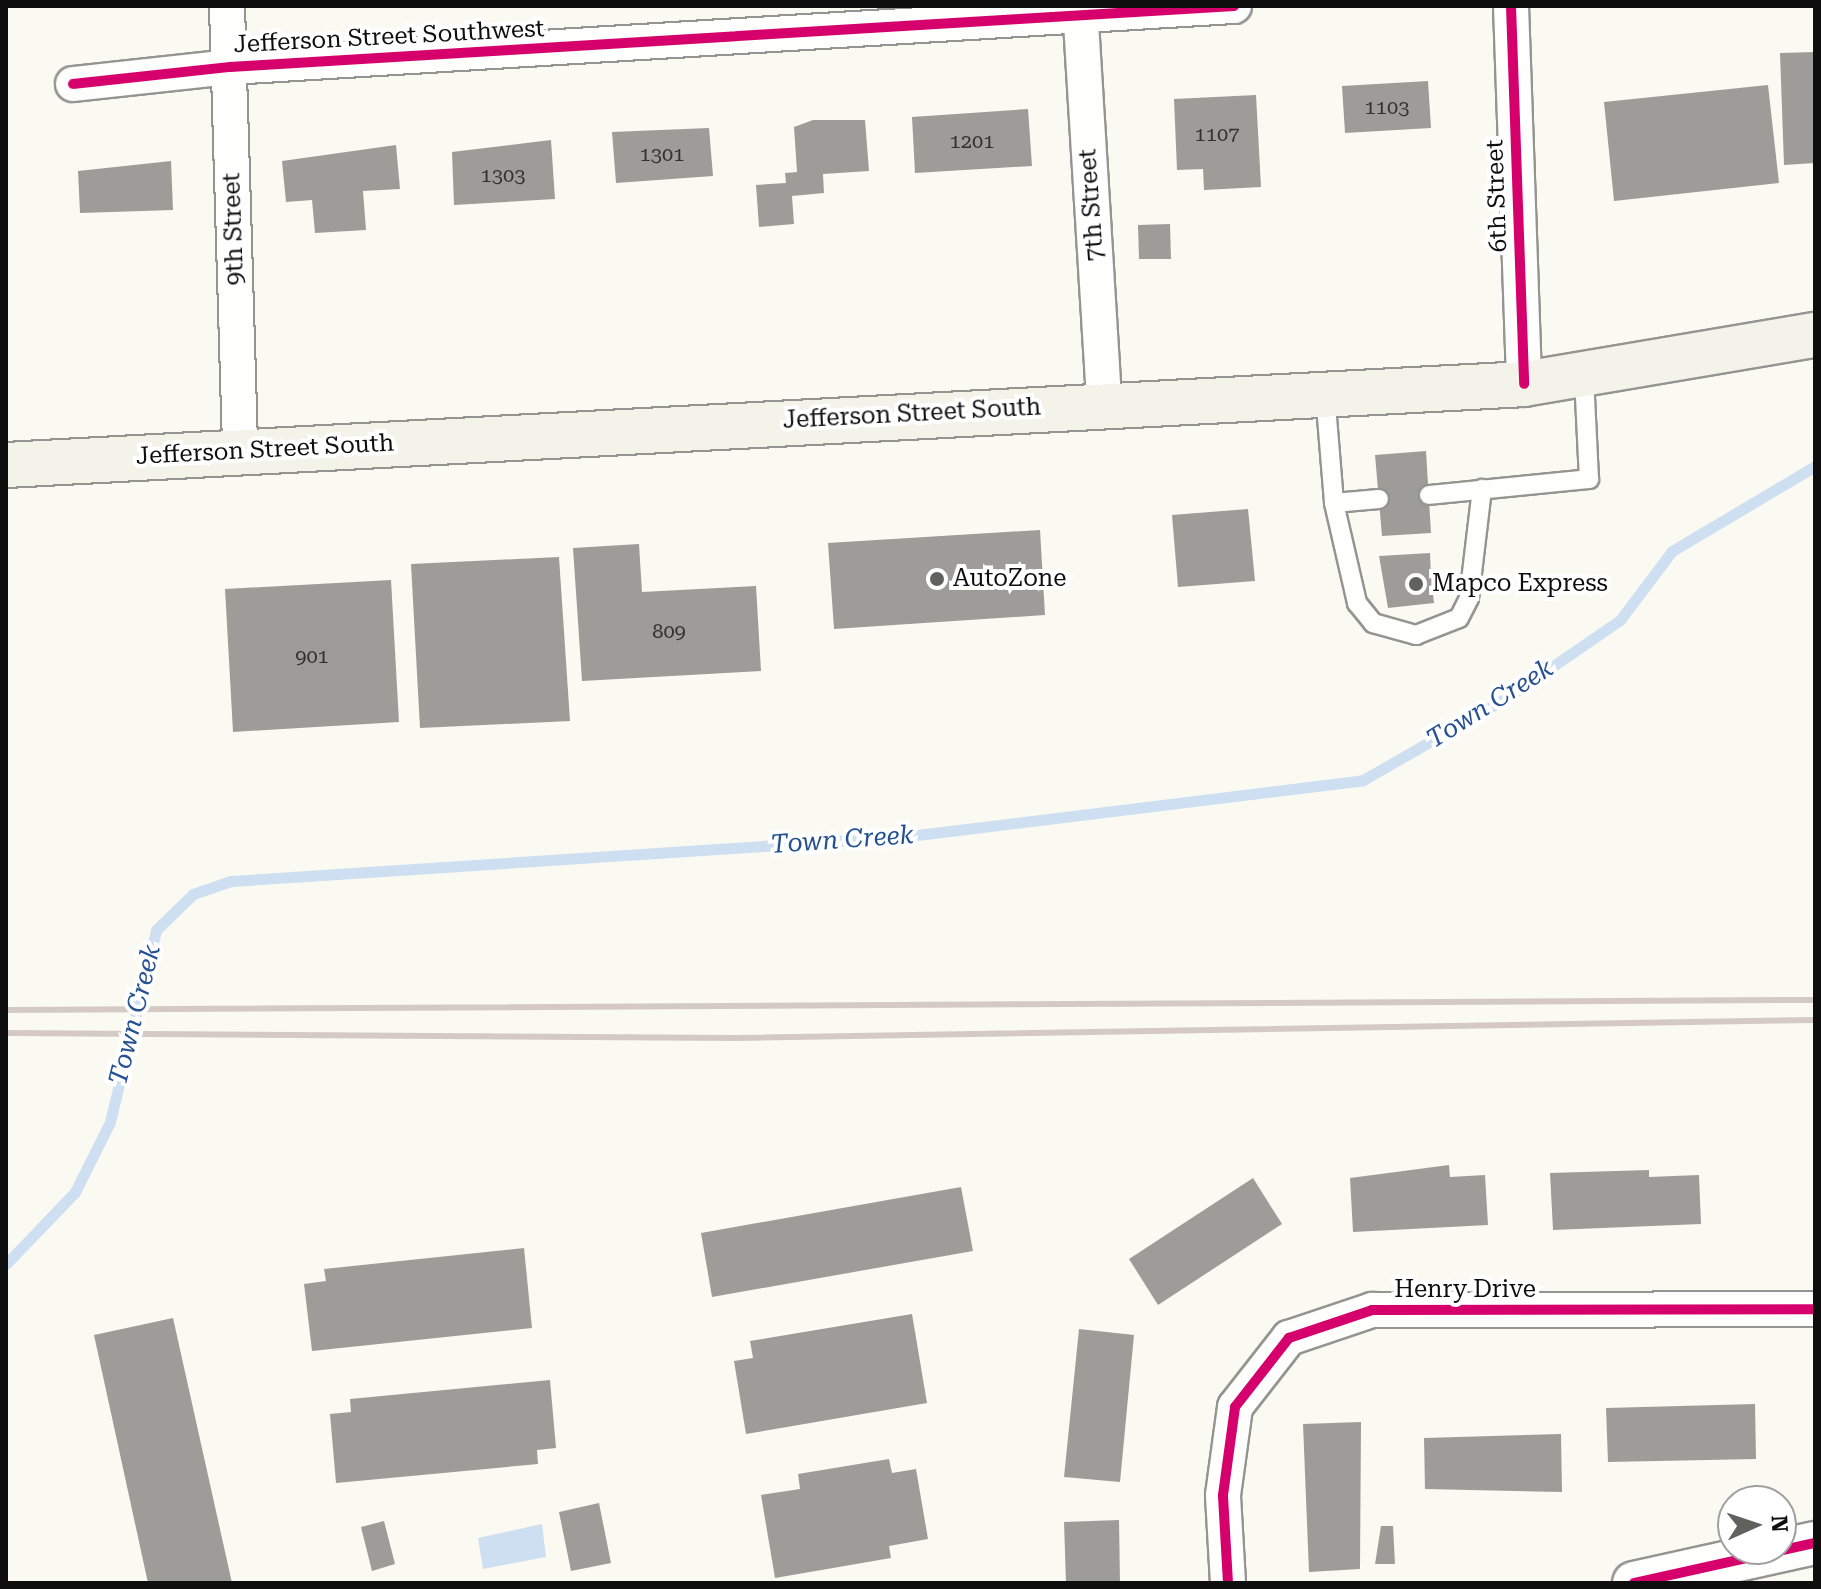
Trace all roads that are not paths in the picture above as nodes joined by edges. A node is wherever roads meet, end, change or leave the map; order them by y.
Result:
1 (227, 6) edge
2 (1234, 6) edge
3 (1511, 6) edge
4 (1080, 11) edge
5 (230, 67) junction
6 (73, 84) dead end
7 (1815, 335) edge
8 (1584, 375) junction
9 (1524, 384) junction
10 (1325, 393) junction
11 (1104, 403) junction
12 (240, 452) junction
13 (6, 465) edge
14 (1482, 489) junction
15 (1429, 495) dead end
16 (1379, 499) dead end
17 (1334, 503) junction
18 (1815, 1309) edge
19 (1815, 1543) edge
20 (1228, 1583) edge
21 (1634, 1583) edge

1 - 5 street, 9th Street
2 - 4 street, Jefferson Street Southwest
3 - 9 street, 6th Street
4 - 5 street, Jefferson Street Southwest
4 - 11 street, 7th Street
5 - 6 street, Jefferson Street Southwest
5 - 12 street, 9th Street
7 - 8 main road, Jefferson Street South
8 - 9 main road, Jefferson Street South
8 - 14 lane
9 - 10 main road, Jefferson Street South
10 - 11 main road, Jefferson Street South
10 - 17 lane
11 - 12 main road, Jefferson Street South
12 - 13 main road, Jefferson Street South
14 - 15 lane
14 - 17 lane
16 - 17 lane
18 - 20 street, Henry Drive
19 - 21 street

